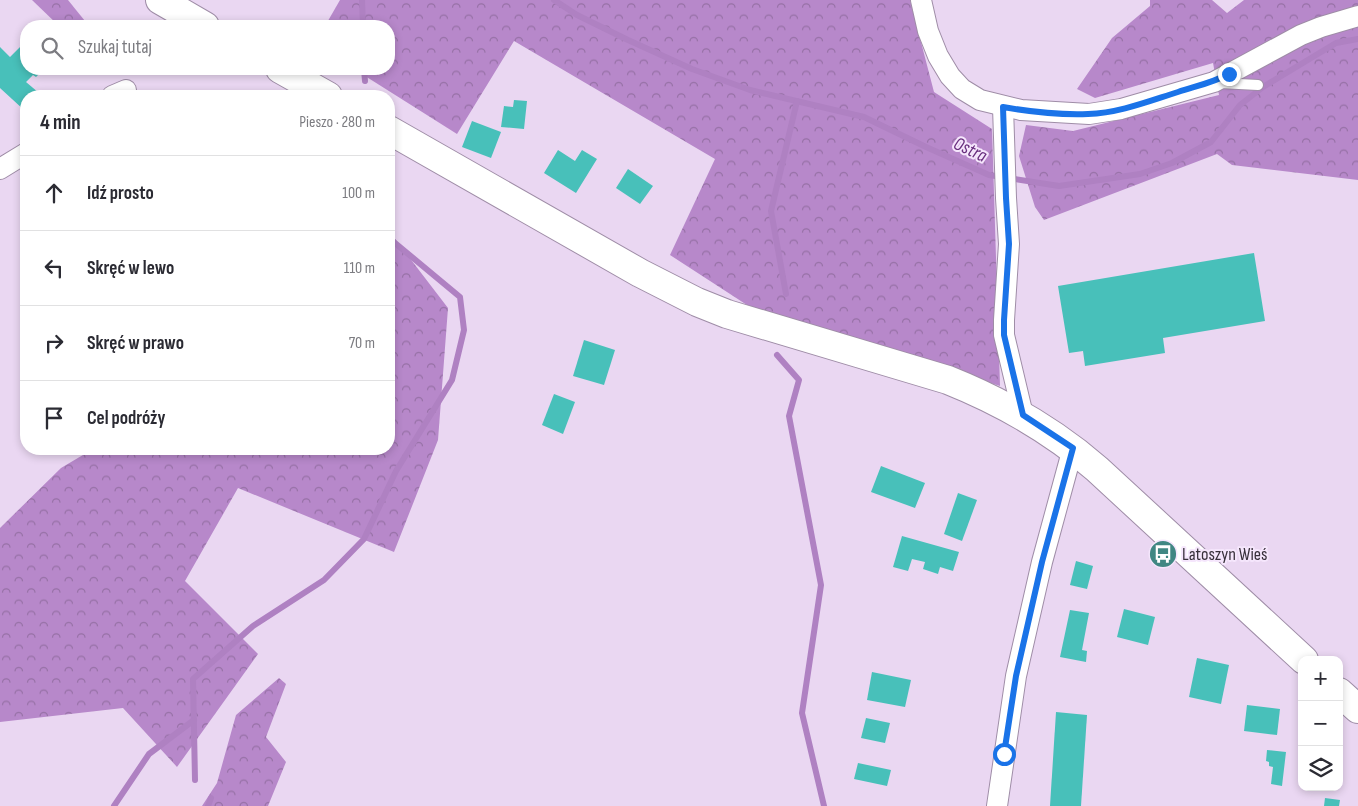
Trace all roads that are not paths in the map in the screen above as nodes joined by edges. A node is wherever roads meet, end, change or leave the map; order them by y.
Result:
1 (160, 0) edge
2 (920, 0) edge
3 (1358, 16) edge
4 (195, 20) edge
5 (291, 75) edge
6 (1214, 82) junction
7 (1258, 85) dead end
8 (317, 90) edge
9 (1003, 107) junction
10 (395, 133) edge
11 (20, 157) edge
12 (0, 169) edge
13 (1023, 415) junction
14 (1073, 448) junction
15 (1300, 656) edge
16 (1343, 696) edge
17 (1358, 709) edge
18 (997, 806) edge

1 - 4 street
2 - 9 street
3 - 6 street
5 - 8 street
6 - 7 lane
6 - 9 street
9 - 13 street
10 - 13 street
11 - 12 street
13 - 14 street
14 - 15 street
14 - 18 street
16 - 17 street

